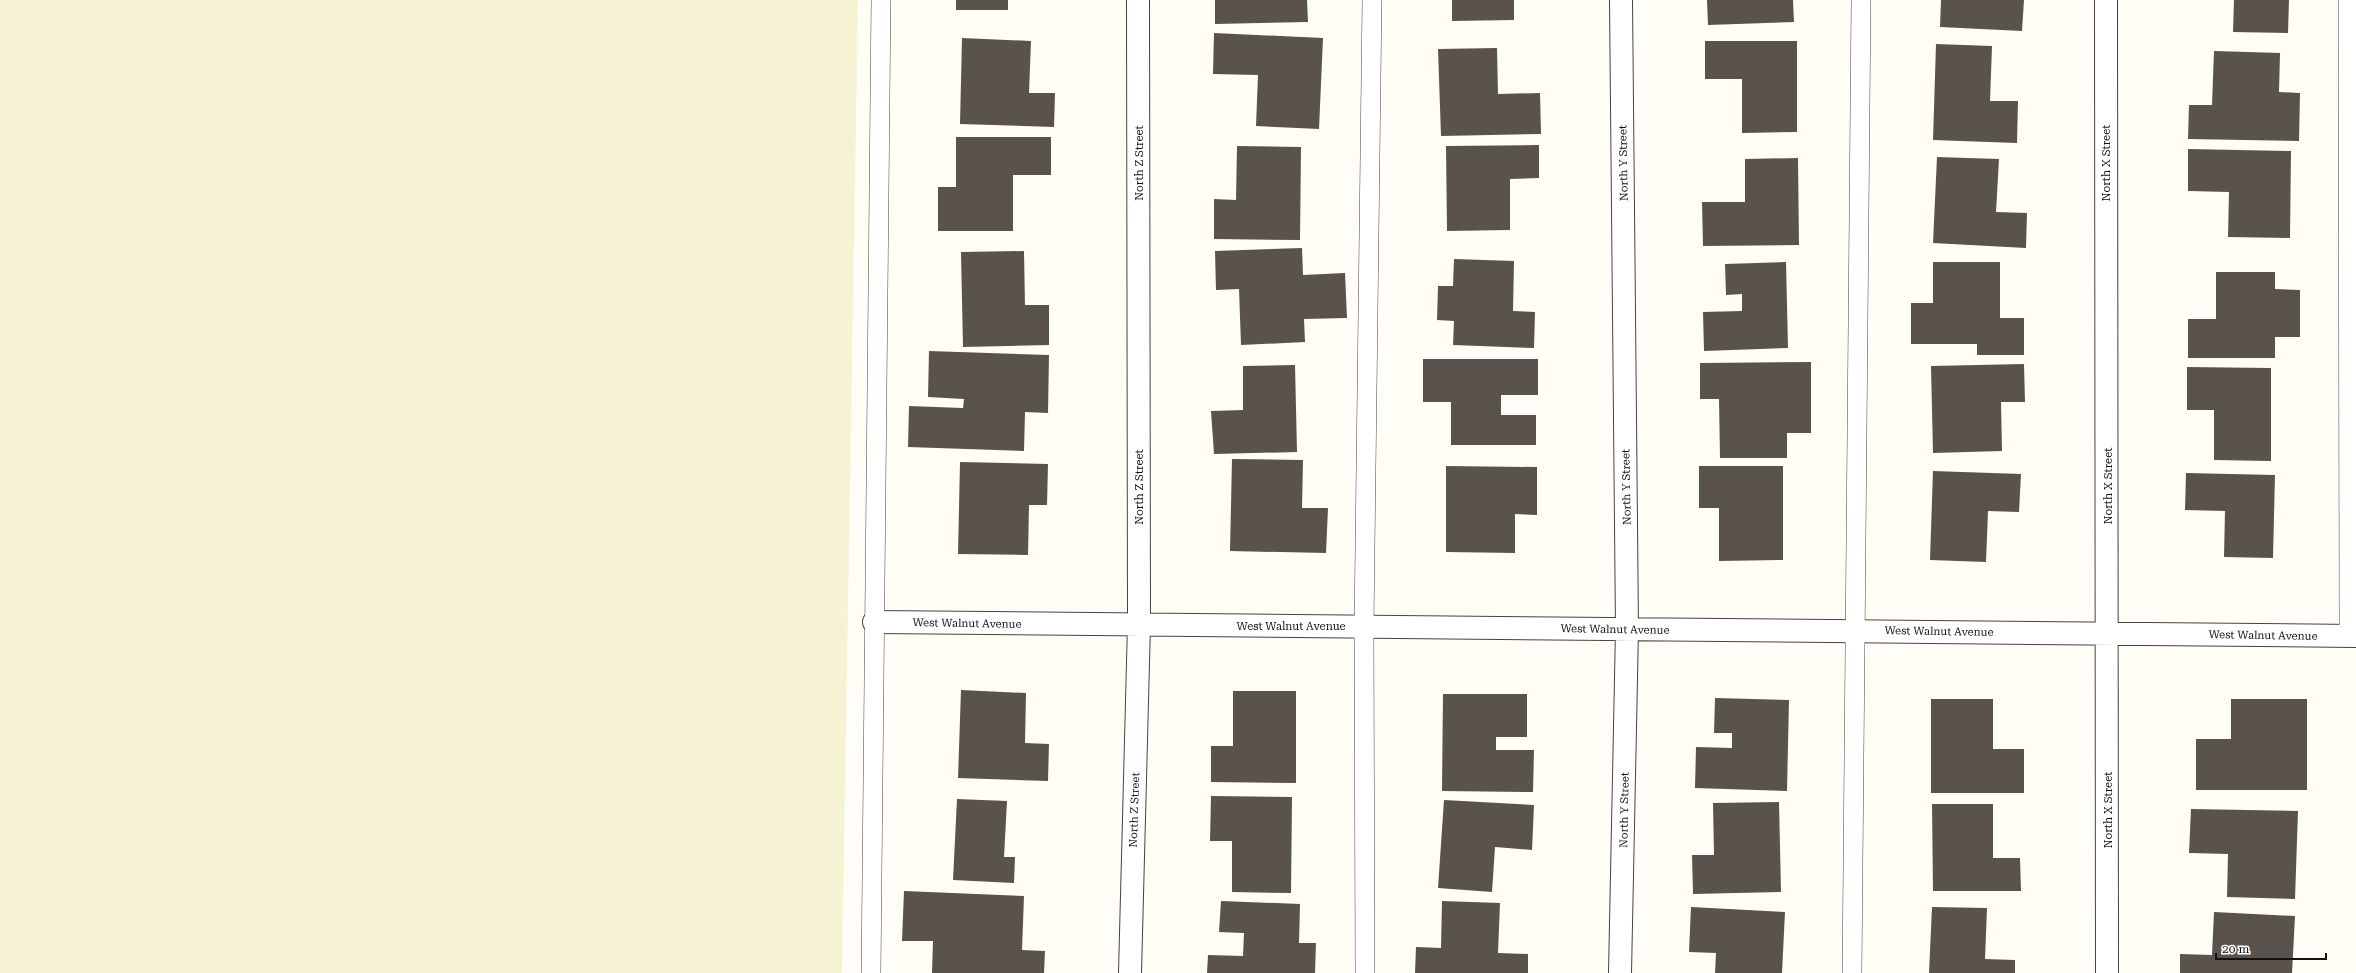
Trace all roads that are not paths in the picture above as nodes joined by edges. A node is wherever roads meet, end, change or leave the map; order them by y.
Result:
1 (881, 0) edge
2 (1138, 0) edge
3 (1372, 0) edge
4 (1621, 0) edge
5 (1861, 0) edge
6 (2106, 0) edge
7 (2348, 0) edge
8 (874, 622) junction
9 (1139, 624) junction
10 (1364, 626) junction
11 (1627, 629) junction
12 (1854, 631) junction
13 (2108, 633) junction
14 (2352, 636) edge
15 (871, 973) edge
16 (1130, 973) edge
17 (1365, 973) edge
18 (1620, 973) edge
19 (1852, 973) edge
20 (2107, 973) edge

1 - 8 lane
2 - 9 street, North Z Street
3 - 10 lane
4 - 11 street, North Y Street
5 - 12 lane
6 - 13 street, North X Street
7 - 14 lane
8 - 9 street, West Walnut Avenue
8 - 15 lane
9 - 10 street, West Walnut Avenue
9 - 16 street, North Z Street
10 - 11 street, West Walnut Avenue
10 - 17 lane
11 - 12 street, West Walnut Avenue
11 - 18 street, North Y Street
12 - 13 street, West Walnut Avenue
12 - 19 lane
13 - 14 street, West Walnut Avenue
13 - 20 street, North X Street

